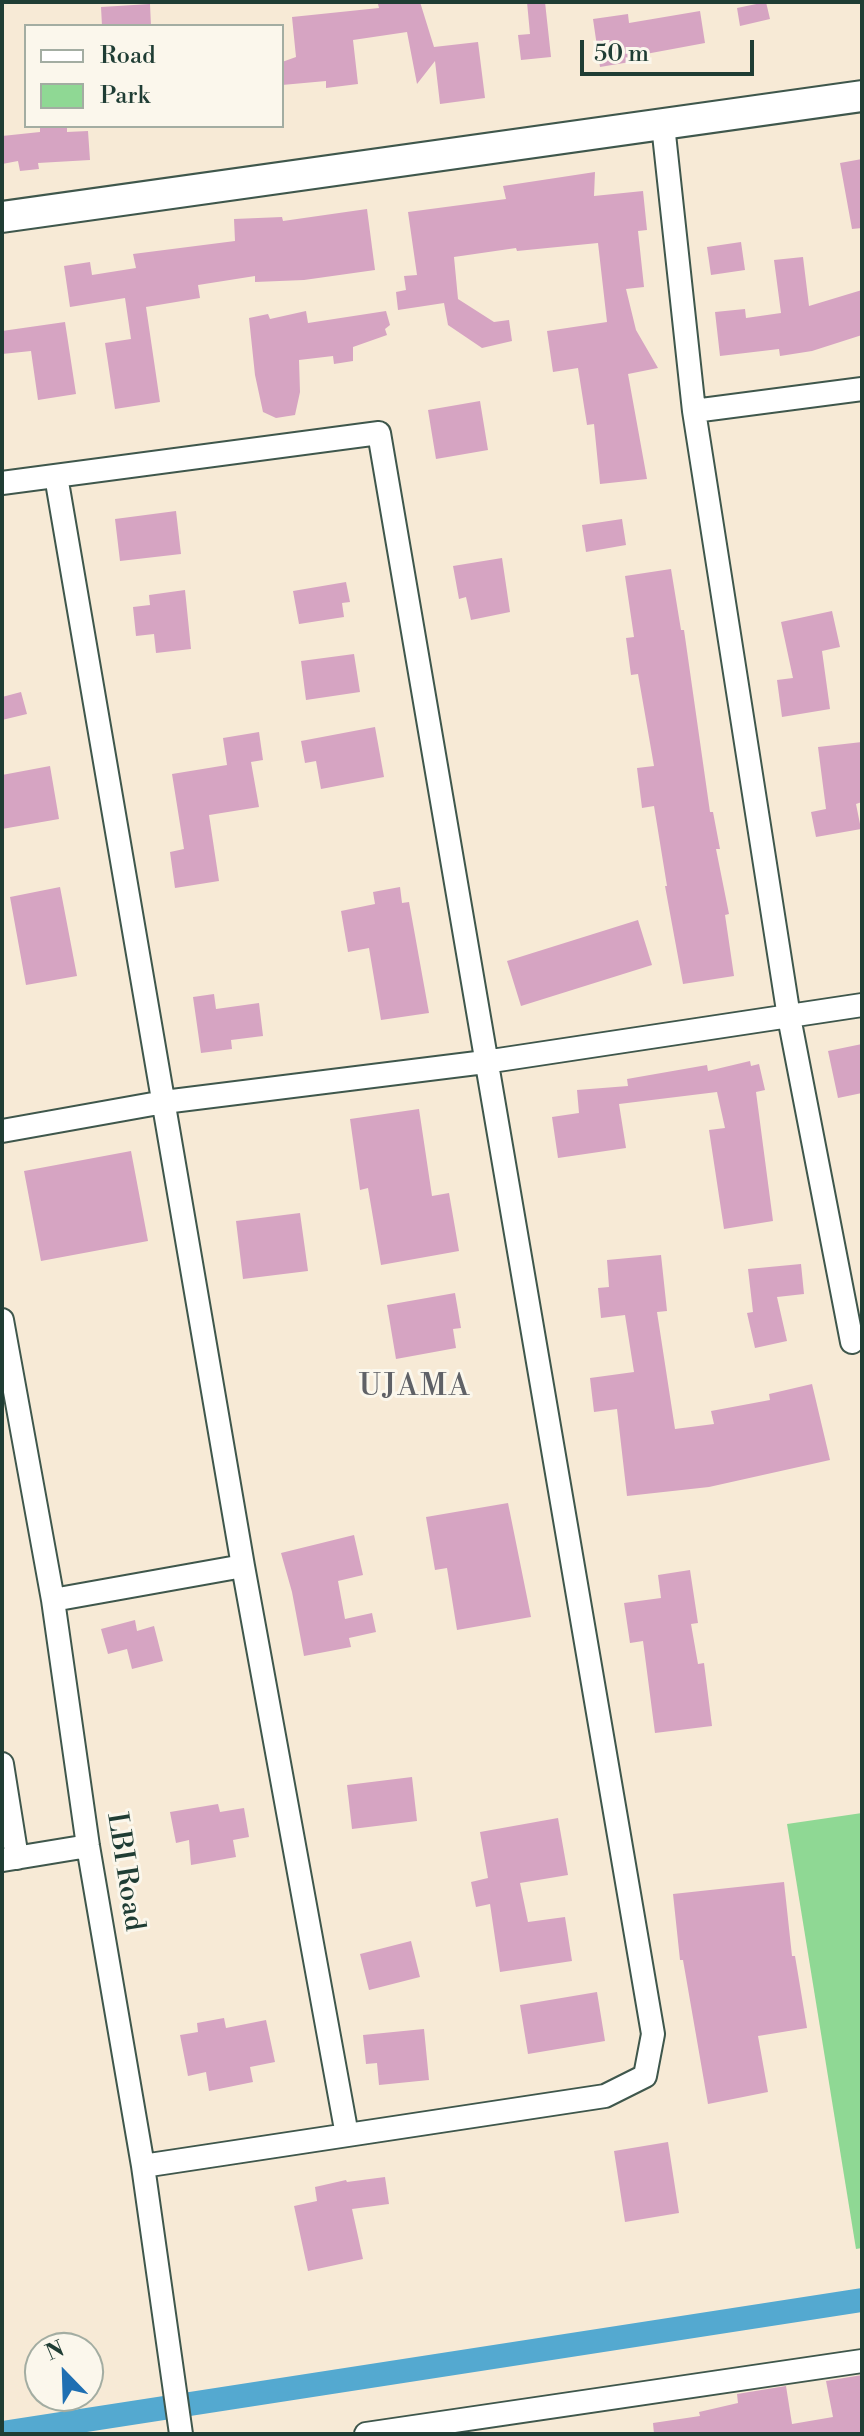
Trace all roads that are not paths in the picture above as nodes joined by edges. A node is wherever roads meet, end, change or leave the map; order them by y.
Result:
1 (862, 96) edge
2 (663, 125) junction
3 (2, 217) edge
4 (862, 389) edge
5 (694, 411) junction
6 (56, 476) junction
7 (2, 483) edge
8 (862, 1005) edge
9 (789, 1017) junction
10 (485, 1062) junction
11 (164, 1102) junction
12 (2, 1131) edge
13 (2, 1320) edge
14 (852, 1342) dead end
15 (243, 1566) junction
16 (53, 1600) junction
17 (2, 1764) edge
18 (88, 1846) junction
19 (10, 1859) edge
20 (347, 2135) junction
21 (143, 2166) junction
22 (862, 2361) edge
23 (180, 2428) edge
24 (366, 2434) edge
25 (373, 2434) edge

1 - 2 main road
2 - 3 main road
2 - 5 street
4 - 5 street
5 - 9 street
6 - 7 street
6 - 10 street
6 - 11 street
8 - 9 street
9 - 10 street
9 - 14 street
10 - 11 street
10 - 20 street
11 - 12 street
11 - 15 street
13 - 16 street, LBI Road
15 - 16 street
15 - 20 street
16 - 18 street, LBI Road
17 - 19 street
18 - 19 street
18 - 21 street, LBI Road
20 - 21 street
21 - 23 street, LBI Road
22 - 25 street
24 - 25 street

